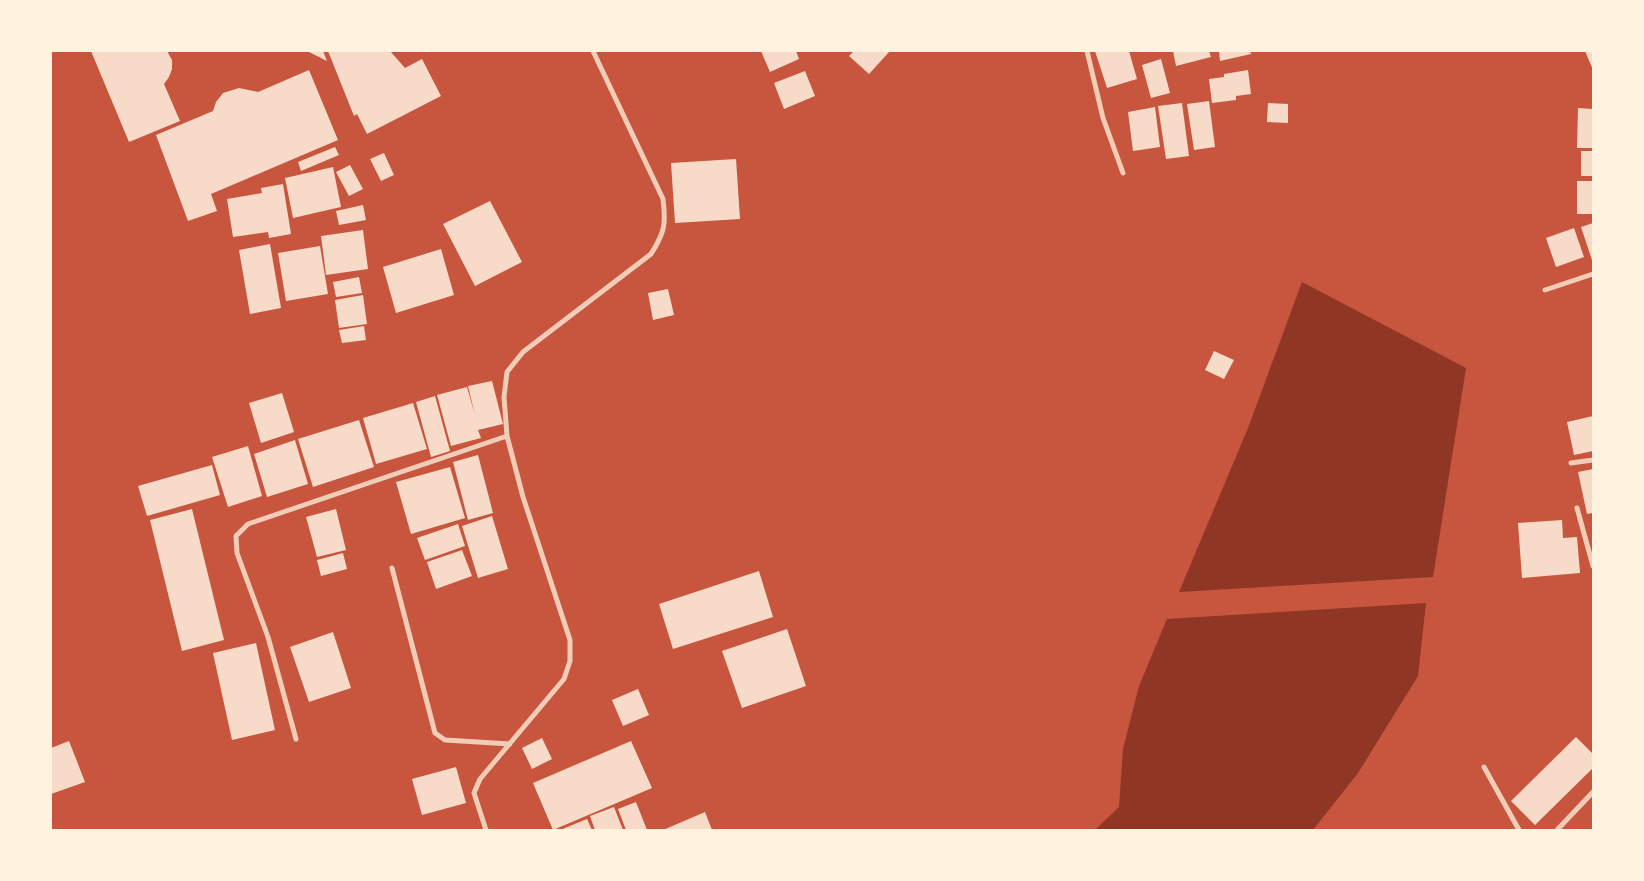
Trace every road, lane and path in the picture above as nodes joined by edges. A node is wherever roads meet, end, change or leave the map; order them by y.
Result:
1 (593, 51) edge
2 (1086, 51) edge
3 (1122, 173) dead end
4 (1593, 274) edge
5 (1545, 290) dead end
6 (507, 436) junction
7 (1593, 460) edge
8 (1570, 463) dead end
9 (1577, 508) dead end
10 (1593, 566) edge
11 (392, 568) dead end
12 (296, 739) dead end
13 (510, 744) junction
14 (1484, 767) dead end
15 (1593, 792) edge
16 (486, 830) edge
17 (1519, 830) edge
18 (1557, 830) edge

1 - 6 street
2 - 3 street
4 - 5 street
6 - 12 street
6 - 13 street
7 - 8 street
9 - 10 street
11 - 13 street
13 - 16 street
14 - 17 street
15 - 18 street

